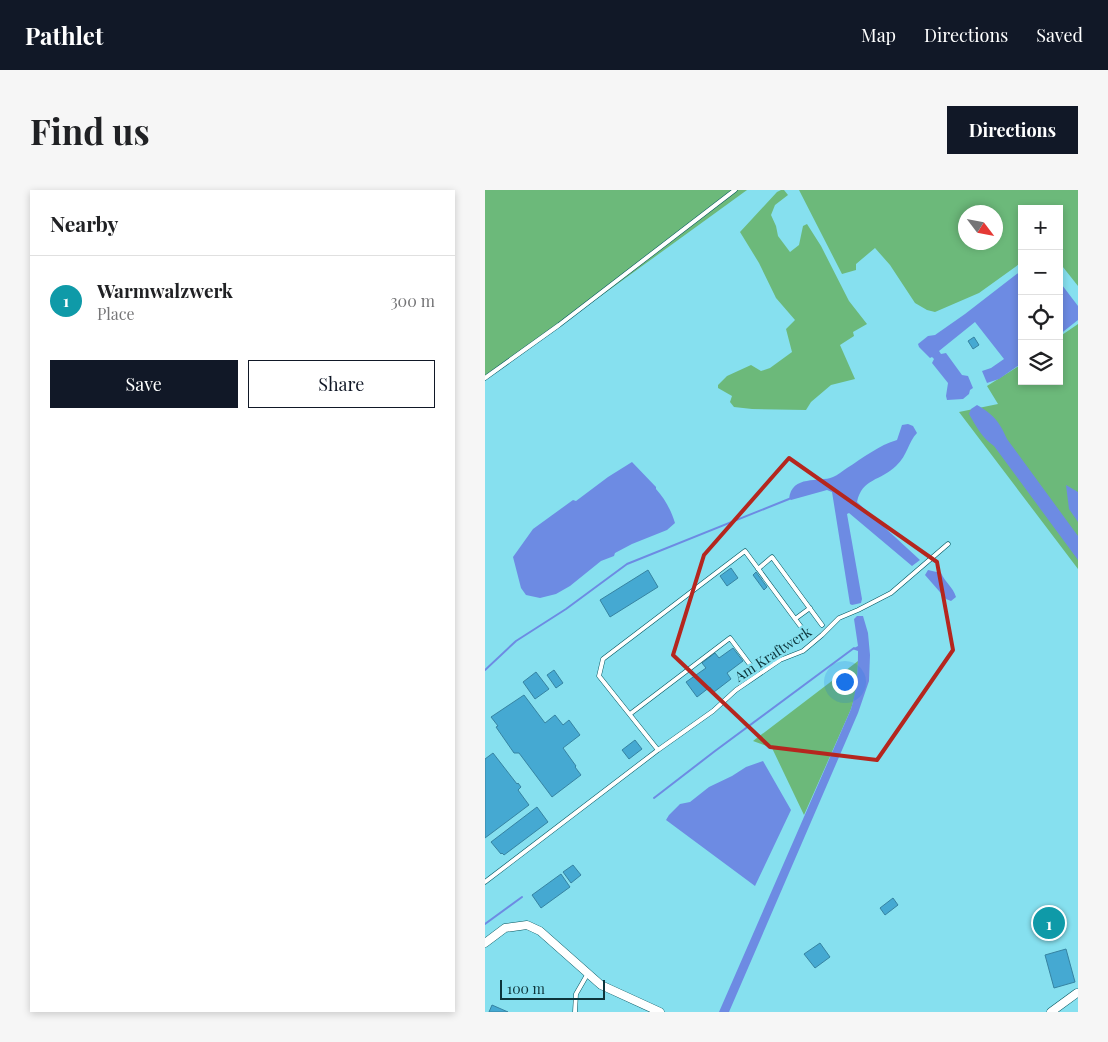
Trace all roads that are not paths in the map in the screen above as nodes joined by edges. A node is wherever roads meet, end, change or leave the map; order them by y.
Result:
1 (735, 190) edge
2 (485, 378) edge
3 (949, 544) dead end
4 (758, 568) junction
5 (810, 608) junction
6 (795, 619) junction
7 (822, 624) dead end
8 (807, 635) dead end
9 (751, 666) dead end
10 (629, 714) junction
11 (658, 750) junction
12 (485, 882) edge
13 (485, 943) edge
14 (587, 975) junction
15 (1077, 992) edge
16 (575, 1012) edge
17 (661, 1012) edge
18 (1051, 1012) edge

1 - 2 lane
3 - 11 lane, Am Kraftwerk
4 - 5 lane
4 - 6 lane
4 - 10 lane
5 - 6 lane
5 - 7 lane
6 - 8 lane
9 - 10 lane
10 - 11 lane
11 - 12 lane, Am Kraftwerk
13 - 14 street
14 - 16 lane
14 - 17 street
15 - 18 street

